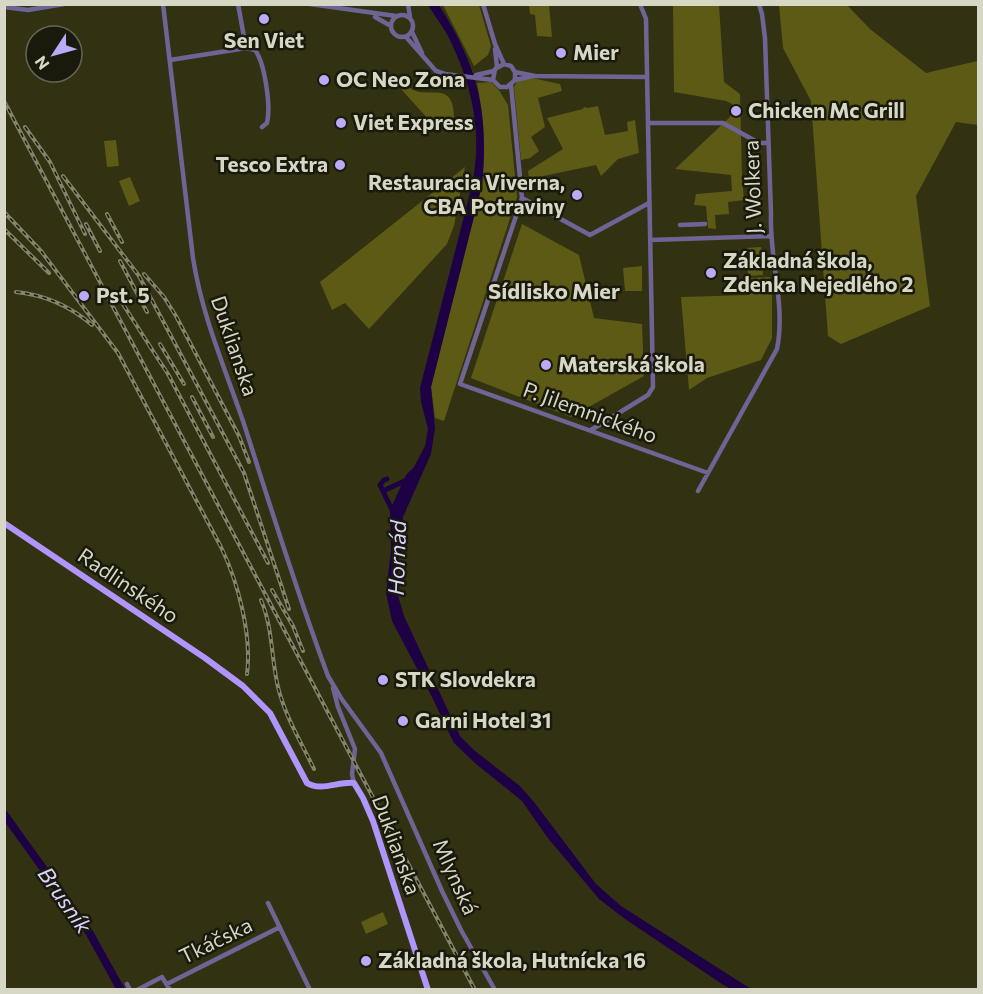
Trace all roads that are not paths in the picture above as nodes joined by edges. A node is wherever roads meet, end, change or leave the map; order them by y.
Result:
1 (64, 4) edge
2 (163, 4) edge
3 (238, 4) edge
4 (309, 4) edge
5 (407, 4) edge
6 (483, 4) edge
7 (640, 4) edge
8 (759, 4) edge
9 (4, 7) edge
10 (370, 14) junction
11 (398, 16) junction
12 (410, 17) junction
13 (391, 26) junction
14 (412, 32) junction
15 (406, 37) junction
16 (495, 44) junction
17 (246, 48) junction
18 (425, 58) junction
19 (170, 60) junction
20 (504, 64) junction
21 (495, 69) junction
22 (515, 72) junction
23 (483, 76) junction
24 (535, 76) junction
25 (647, 77) junction
26 (493, 80) junction
27 (515, 80) junction
28 (511, 85) junction
29 (503, 87) junction
30 (513, 106) junction
31 (648, 123) junction
32 (262, 127) dead end
33 (768, 143) junction
34 (522, 198) junction
35 (649, 203) junction
36 (705, 224) dead end
37 (680, 225) dead end
38 (770, 236) junction
39 (650, 240) junction
40 (591, 430) junction
41 (708, 473) junction
42 (698, 491) dead end
43 (4, 523) edge
44 (232, 676) joint
45 (333, 686) junction
46 (359, 723) junction
47 (348, 731) junction
48 (354, 783) junction
49 (268, 903) dead end
50 (280, 927) junction
51 (127, 984) dead end
52 (167, 984) junction
53 (427, 989) edge
54 (130, 990) edge
55 (137, 990) edge
56 (170, 990) edge
57 (310, 990) edge
58 (495, 990) edge

1 - 9 street
2 - 19 street, Duklianska
3 - 17 street
4 - 10 street
5 - 11 street
5 - 12 street
6 - 16 street
7 - 25 street
8 - 33 street, J. Wolkera
10 - 11 street
10 - 13 street
11 - 12 street
11 - 13 street
12 - 14 street
13 - 15 street
14 - 15 street
14 - 18 street
15 - 18 street
16 - 20 street
16 - 21 street
17 - 19 street
17 - 32 street
18 - 23 street
19 - 45 street, Duklianska
20 - 21 street
20 - 22 street
21 - 23 street
21 - 26 street
22 - 24 street
22 - 27 street
23 - 26 street
24 - 25 street
24 - 27 street
25 - 31 street
26 - 29 street
27 - 28 street
28 - 29 street
28 - 30 street
29 - 30 street
30 - 34 street
31 - 33 street
31 - 35 street
33 - 38 street, J. Wolkera
34 - 35 street
34 - 40 street, P. Jilemnického
35 - 39 street
36 - 37 street
38 - 39 street
38 - 41 street, J. Wolkera
39 - 40 street
40 - 41 street, P. Jilemnického
41 - 42 street, J. Wolkera
43 - 44 main road, Radlinského
44 - 48 main road, Duklianska
45 - 46 street, Mlynská
45 - 47 street
46 - 47 street
46 - 58 street, Mlynská
47 - 48 street
48 - 53 main road, Duklianska
49 - 50 street
50 - 52 street, Tkáčska
50 - 57 street
51 - 54 street
52 - 55 street, Tkáčska
52 - 56 street

